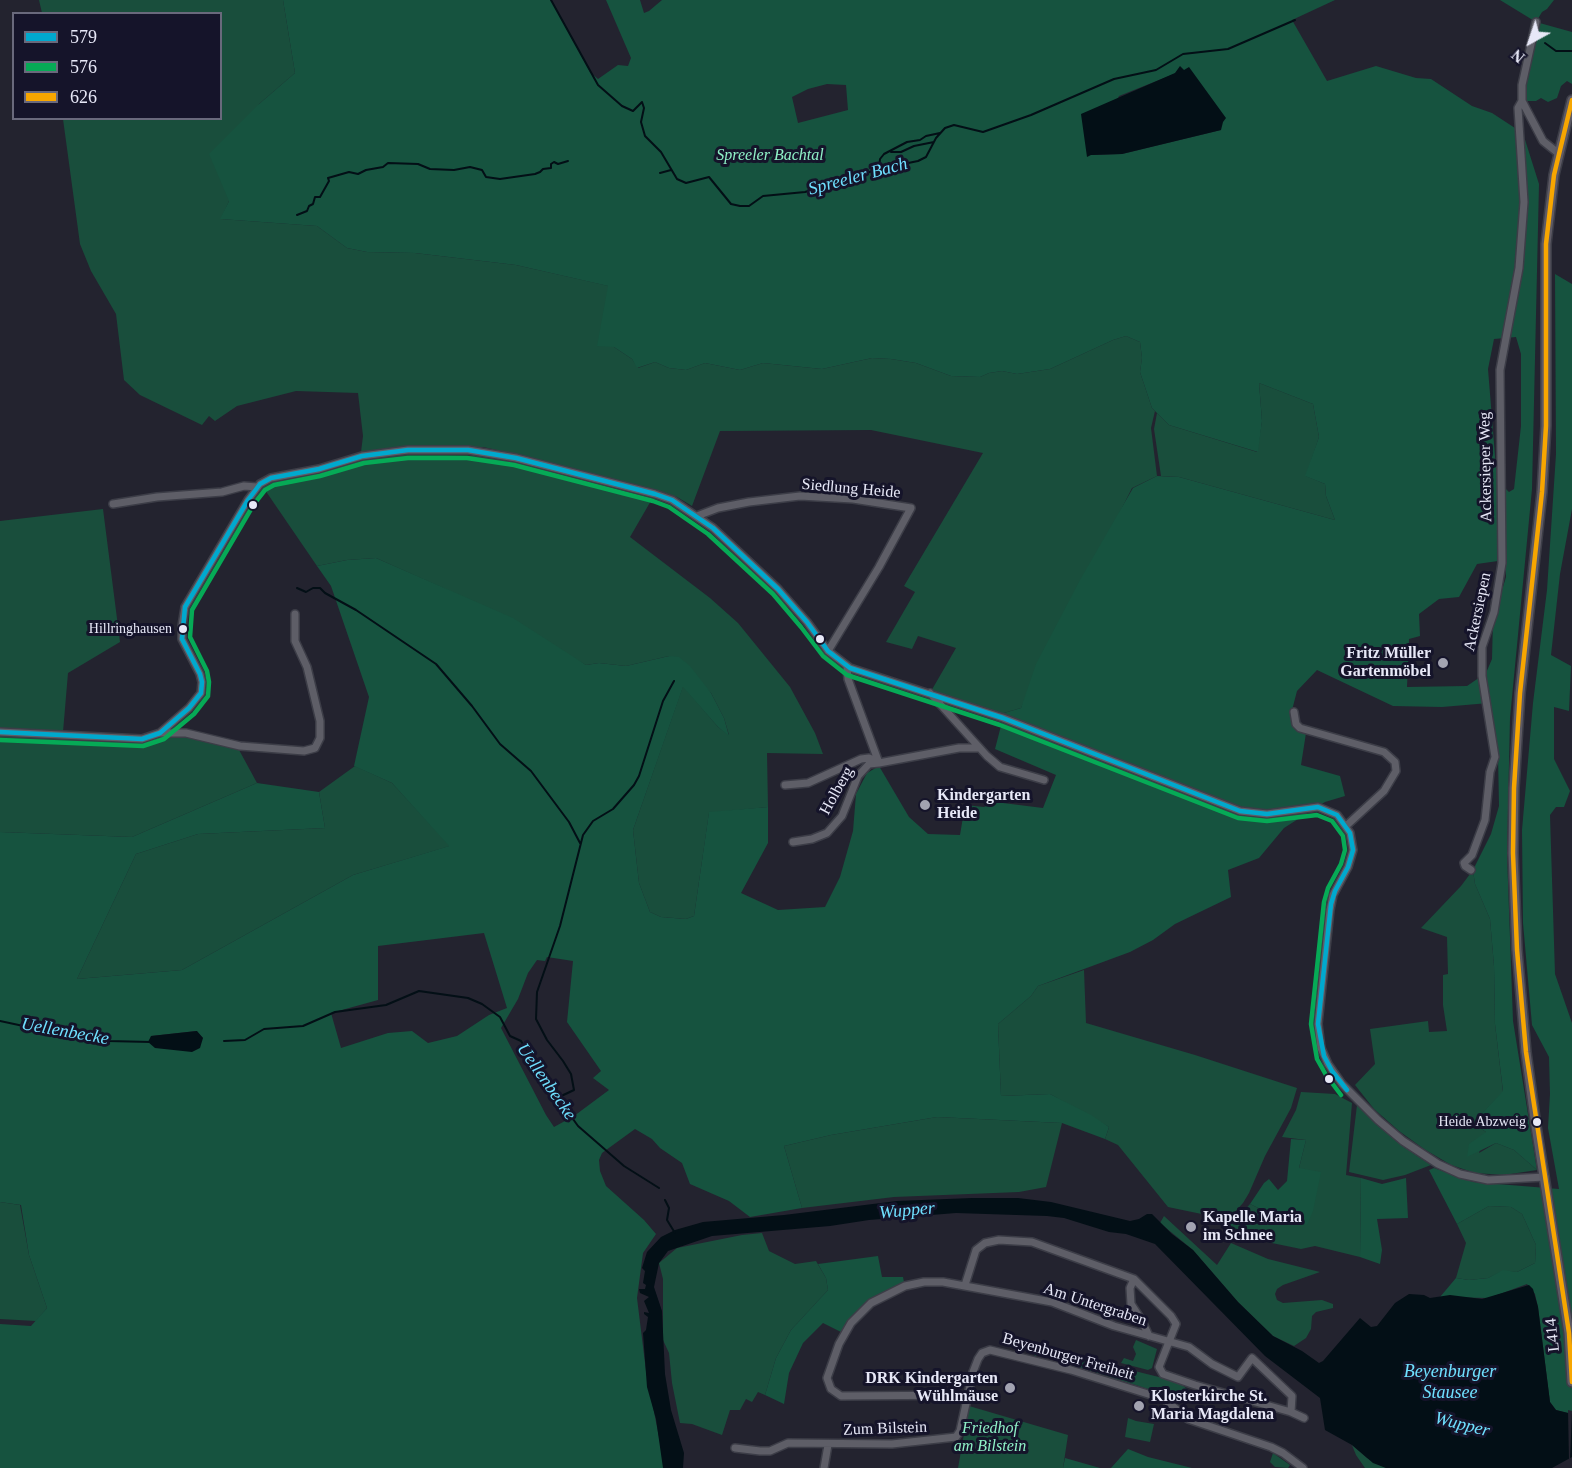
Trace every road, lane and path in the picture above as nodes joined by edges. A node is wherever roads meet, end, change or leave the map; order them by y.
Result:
1 (1536, 22) dead end
2 (1572, 99) edge
3 (1522, 101) junction
4 (1558, 153) junction
5 (257, 488) junction
6 (113, 504) dead end
7 (697, 516) junction
8 (1502, 564) joint
9 (295, 614) dead end
10 (828, 651) junction
11 (847, 666) junction
12 (930, 693) junction
13 (1294, 712) dead end
14 (0, 732) edge
15 (159, 733) junction
16 (979, 748) junction
17 (879, 763) junction
18 (1044, 780) dead end
19 (785, 785) dead end
20 (1346, 826) junction
21 (793, 842) dead end
22 (1471, 870) dead end
23 (1545, 1177) junction
24 (1134, 1279) junction
25 (965, 1285) junction
26 (1149, 1336) junction
27 (1170, 1341) junction
28 (987, 1351) joint
29 (1572, 1382) edge
30 (968, 1395) junction
31 (1291, 1412) junction
32 (1304, 1419) dead end
33 (828, 1445) junction
34 (735, 1448) dead end
35 (824, 1468) edge
36 (1303, 1468) edge

1 - 3 street
2 - 4 main road, L414
3 - 4 street
3 - 8 street, Ackersieper Weg
4 - 23 main road, L414
5 - 6 street
5 - 7 street
5 - 15 street
7 - 10 street
7 - 10 street, Siedlung Heide
8 - 22 street, Ackersiepen
9 - 15 street
10 - 11 street
11 - 12 street
11 - 17 street
12 - 16 street
12 - 20 street
13 - 20 street
14 - 15 street
16 - 17 street
16 - 18 street
17 - 19 street, Holberg
17 - 21 street, Holberg
20 - 23 street
23 - 29 main road, L414
24 - 25 street
24 - 26 street
24 - 27 street
25 - 26 street, Am Untergraben
25 - 30 street, Am Untergraben
26 - 27 street, Am Untergraben
27 - 31 street
27 - 31 street, Am Untergraben
28 - 30 street, Zum Bilstein
28 - 36 street, Beyenburger Freiheit
30 - 33 street, Zum Bilstein
31 - 32 street
33 - 34 street, Zum Bilstein
33 - 35 street, Zum Bilstein

